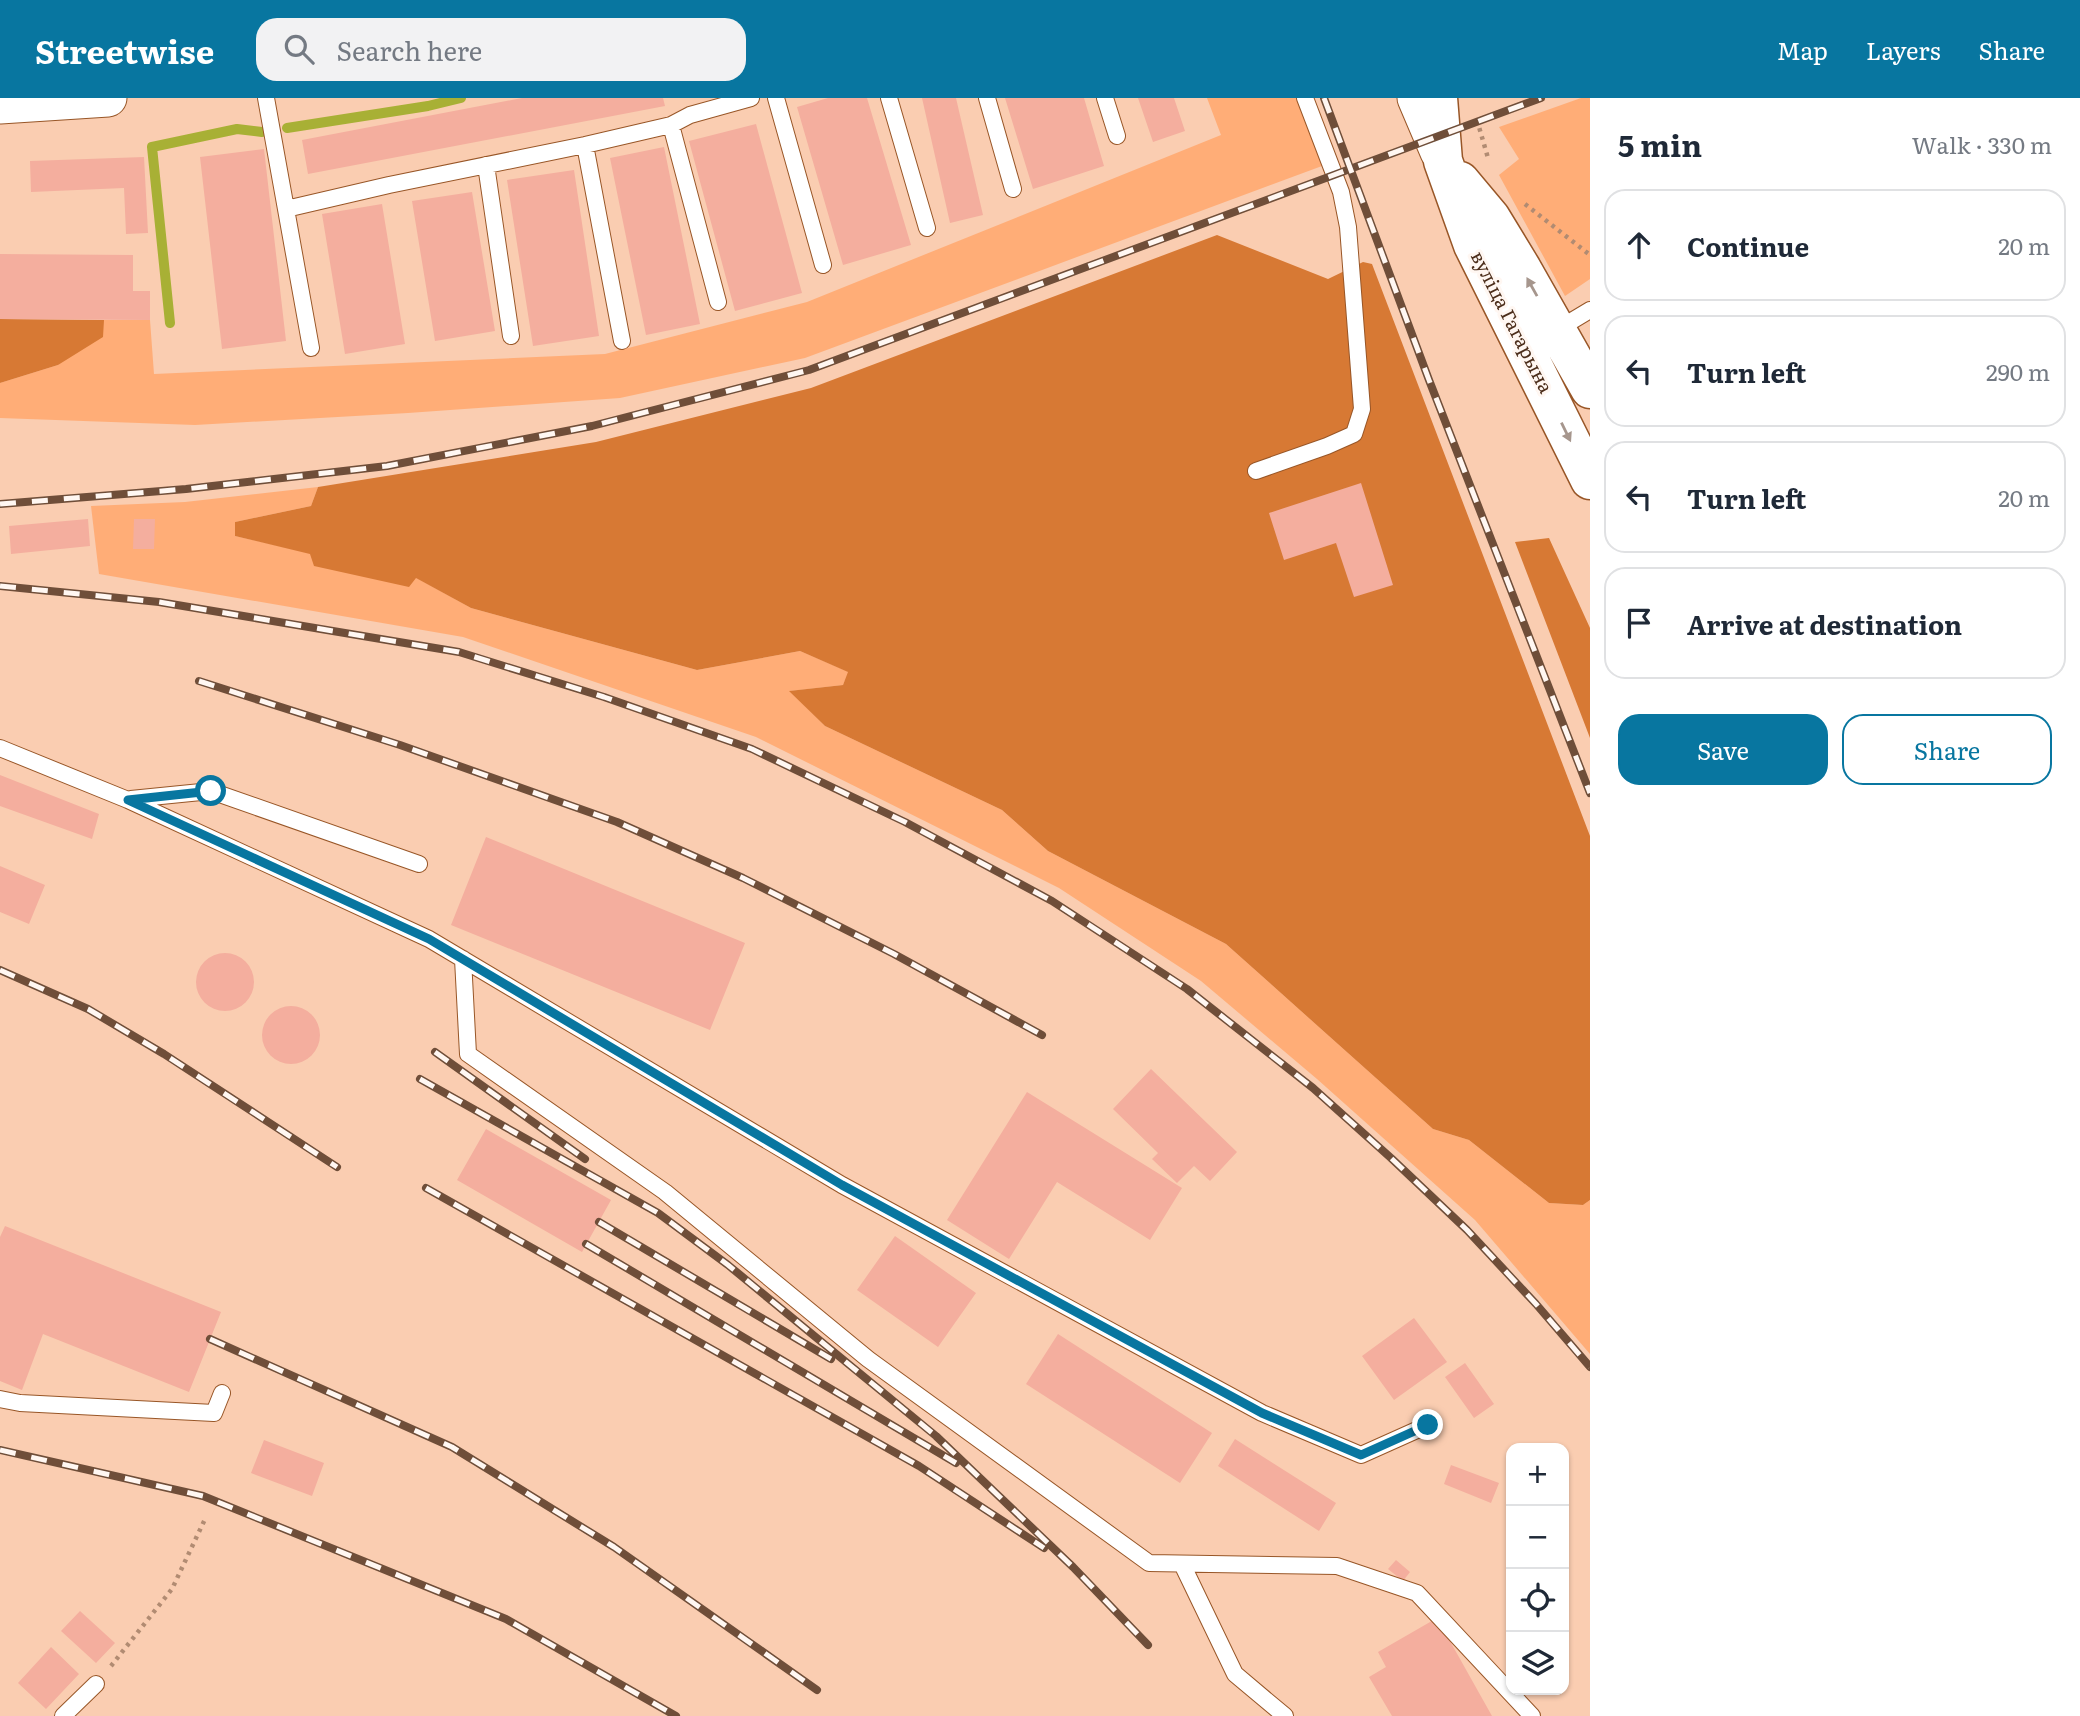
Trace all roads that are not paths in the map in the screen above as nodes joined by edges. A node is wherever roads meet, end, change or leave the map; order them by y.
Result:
1 (108, 98) edge
2 (266, 98) edge
3 (690, 98) edge
4 (751, 98) edge
5 (776, 98) edge
6 (889, 98) edge
7 (987, 98) edge
8 (1105, 98) edge
9 (1305, 98) edge
10 (1416, 98) edge
11 (1438, 98) edge
12 (0, 105) edge
13 (691, 115) junction
14 (671, 125) junction
15 (1118, 136) dead end
16 (585, 145) junction
17 (1443, 161) junction
18 (486, 165) junction
19 (1013, 189) dead end
20 (286, 209) junction
21 (927, 228) dead end
22 (823, 265) dead end
23 (718, 302) dead end
24 (1590, 310) edge
25 (511, 336) dead end
26 (1541, 339) junction
27 (622, 341) dead end
28 (311, 348) dead end
29 (1590, 389) edge
30 (1255, 471) dead end
31 (1590, 480) edge
32 (0, 748) edge
33 (128, 800) junction
34 (419, 864) dead end
35 (463, 959) junction
36 (222, 1393) dead end
37 (0, 1399) edge
38 (1428, 1425) dead end
39 (1182, 1564) junction
40 (96, 1684) road end
41 (63, 1716) edge
42 (1285, 1716) edge
43 (1532, 1716) edge

1 - 12 street
2 - 20 lane
3 - 13 lane
4 - 13 lane
5 - 22 lane
6 - 21 lane
7 - 19 lane
8 - 15 lane
9 - 30 lane
10 - 17 street
11 - 17 main road
13 - 14 lane
14 - 16 lane
14 - 23 lane
16 - 18 lane
16 - 27 lane
17 - 26 main road, вуліца Гагарына
18 - 20 lane
18 - 25 lane
20 - 28 lane
24 - 26 lane
26 - 29 main road, вуліца Гагарына
26 -> 31 main road, вуліца Гагарына
32 - 33 lane
33 - 34 lane
33 - 35 lane
35 - 38 lane
35 - 39 lane
36 - 37 lane
39 - 42 lane
39 - 43 lane
40 - 41 lane

